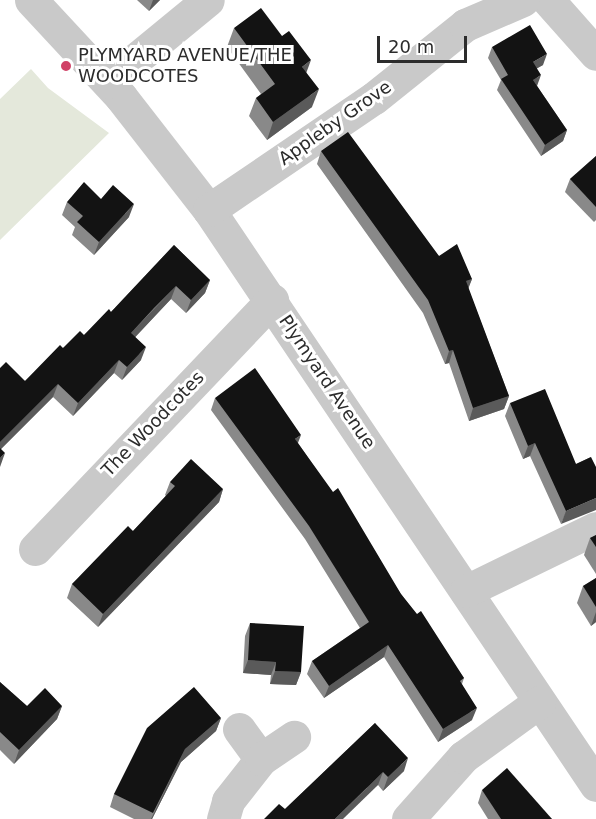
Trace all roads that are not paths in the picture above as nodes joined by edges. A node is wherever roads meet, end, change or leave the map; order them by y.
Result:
1 (31, 0) edge
2 (208, 0) edge
3 (523, 0) edge
4 (548, 0) edge
5 (596, 54) edge
6 (108, 82) junction
7 (209, 210) junction
8 (272, 300) junction
9 (596, 528) edge
10 (35, 549) dead end
11 (466, 591) junction
12 (539, 702) junction
13 (239, 729) dead end
14 (294, 737) dead end
15 (261, 759) junction
16 (594, 778) edge
17 (223, 819) edge
18 (408, 819) edge

1 - 6 street, Plymyard Avenue
2 - 6 street
3 - 7 street, Appleby Grove
4 - 5 street
6 - 7 street, Plymyard Avenue
7 - 8 street, Plymyard Avenue
8 - 10 street, The Woodcotes
8 - 11 street, Plymyard Avenue
9 - 11 street
11 - 12 street, Plymyard Avenue
12 - 16 street, Plymyard Avenue
12 - 18 street
13 - 15 street
14 - 15 street
15 - 17 street

